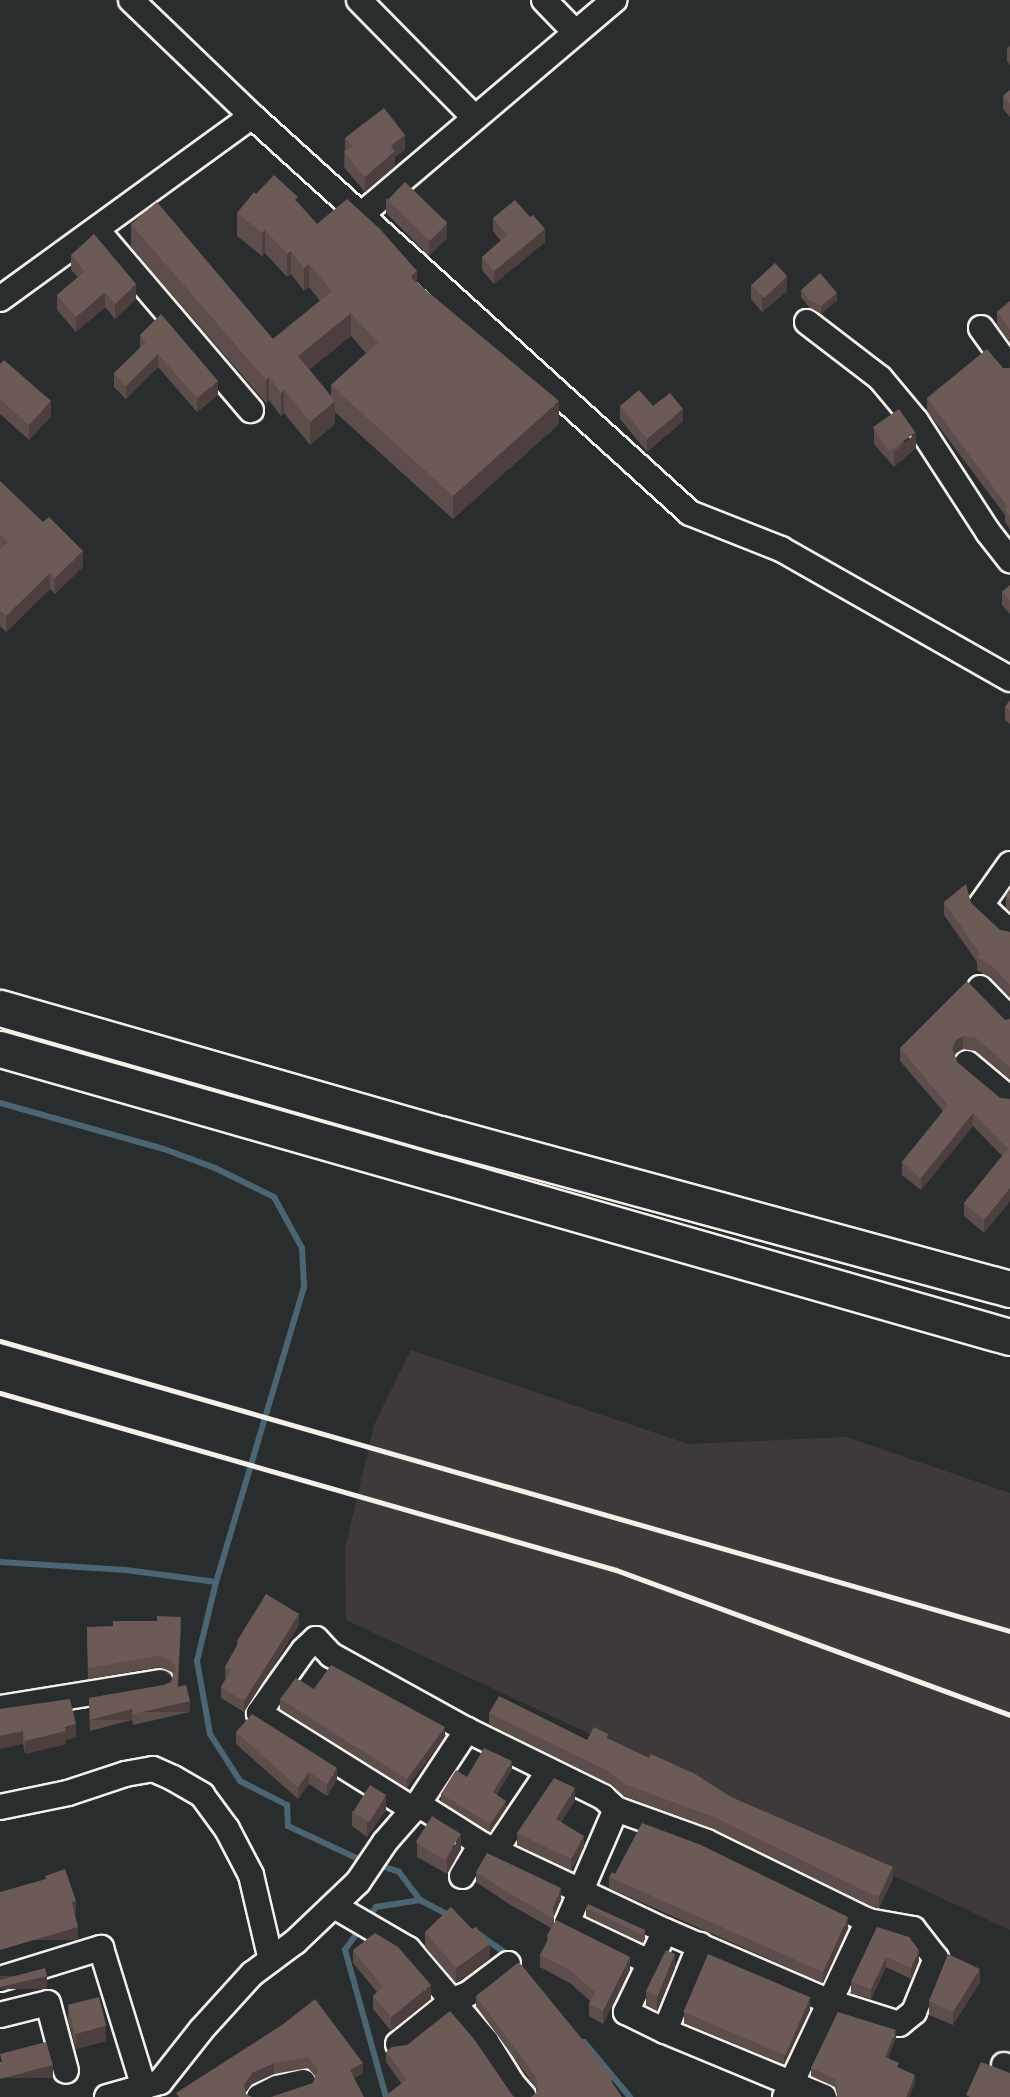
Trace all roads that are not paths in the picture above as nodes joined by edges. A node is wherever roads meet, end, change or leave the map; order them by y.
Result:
1 (131, 0) edge
2 (359, 0) edge
3 (544, 0) edge
4 (614, 0) edge
5 (575, 32) junction
6 (252, 116) junction
7 (475, 118) junction
8 (362, 214) junction
9 (97, 230) junction
10 (0, 299) edge
11 (807, 322) dead end
12 (981, 328) dead end
13 (1010, 368) edge
14 (251, 410) dead end
15 (1010, 560) edge
16 (1010, 679) edge
17 (1010, 864) edge
18 (1010, 932) edge
19 (980, 988) dead end
20 (0, 1008) edge
21 (1010, 1019) edge
22 (0, 1049) edge
23 (967, 1063) dead end
24 (1010, 1099) edge
25 (1010, 1289) edge
26 (1010, 1337) edge
27 (161, 1682) edge
28 (0, 1708) edge
29 (467, 1730) junction
30 (549, 1771) junction
31 (416, 1807) junction
32 (0, 1808) edge
33 (616, 1808) junction
34 (488, 1848) junction
35 (462, 1876) dead end
36 (578, 1891) junction
37 (334, 1906) junction
38 (868, 1921) junction
39 (664, 1931) junction
40 (699, 1945) junction
41 (271, 1960) junction
42 (649, 1962) junction
43 (508, 1964) dead end
44 (0, 1979) edge
45 (453, 2000) junction
46 (830, 2002) junction
47 (0, 2015) edge
48 (665, 2031) junction
49 (398, 2044) edge
50 (66, 2071) dead end
51 (303, 2082) dead end
52 (158, 2089) edge
53 (788, 2091) edge
54 (107, 2097) edge
55 (259, 2097) edge
56 (524, 2097) edge
57 (824, 2097) edge

1 - 6 street
2 - 7 street
3 - 5 street
4 - 5 street
5 - 7 street
6 - 8 street
6 - 9 street
7 - 8 street
8 - 16 street
9 - 10 street
9 - 14 street
11 - 15 street
12 - 13 street
17 - 18 street
19 - 21 street
20 - 25 street
22 - 26 street
23 - 24 street
27 - 28 street
29 - 30 street
29 - 31 street
29 - 31 street
30 - 33 street
30 - 34 street
31 - 34 street
31 - 37 street
32 - 41 street
33 - 36 street
33 - 38 street
34 - 35 street
34 - 36 street
36 - 39 street
36 - 42 street
37 - 41 street
37 - 45 street
38 - 46 street
38 - 46 street
39 - 40 street
39 - 42 street
40 - 46 street
40 - 48 street
41 - 52 street
42 - 48 street
43 - 45 street
44 - 52 street
45 - 49 street
45 - 56 street
46 - 53 street
47 - 50 street
48 - 53 street
51 - 55 street
52 - 54 street
53 - 57 street

